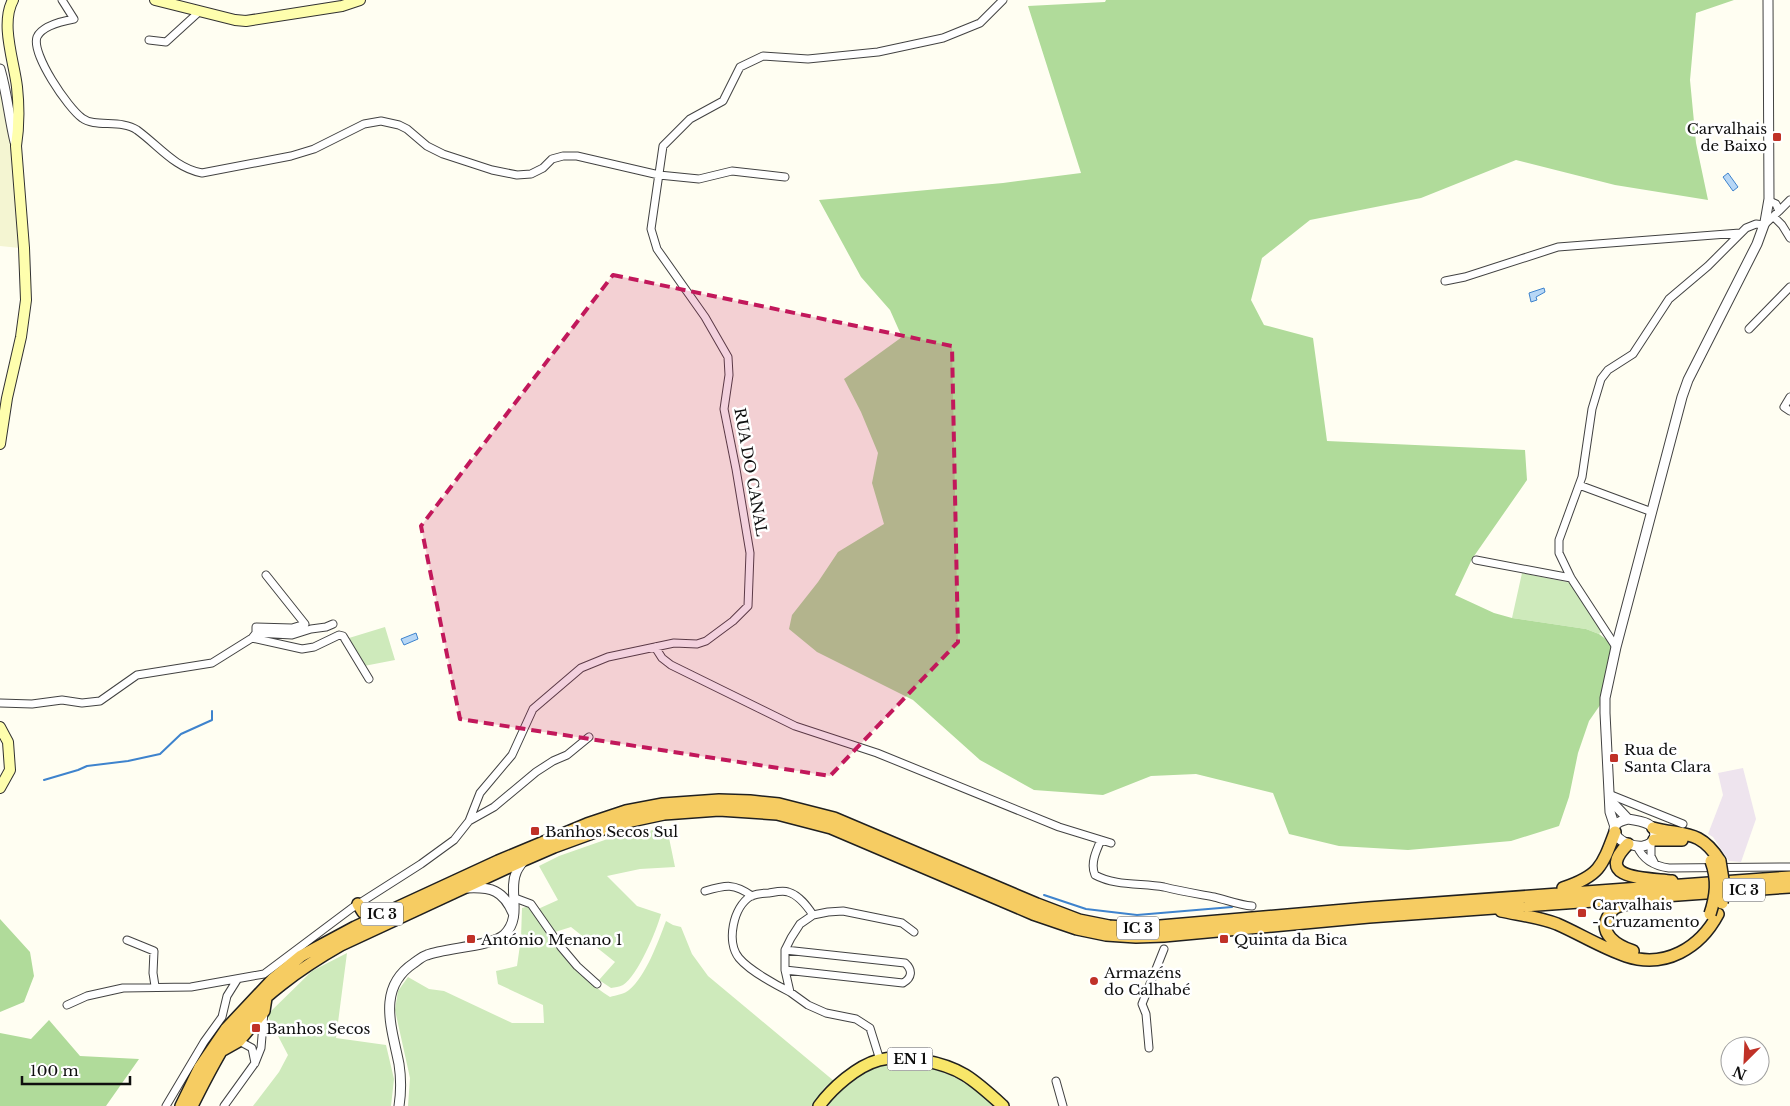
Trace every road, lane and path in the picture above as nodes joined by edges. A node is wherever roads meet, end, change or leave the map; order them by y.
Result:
1 (13, 0) edge
2 (62, 0) edge
3 (155, 0) edge
4 (360, 0) edge
5 (1003, 0) edge
6 (1768, 0) edge
7 (200, 11) junction
8 (149, 40) dead end
9 (0, 69) edge
10 (16, 146) junction
11 (659, 175) junction
12 (785, 177) dead end
13 (1790, 200) edge
14 (1769, 201) junction
15 (1777, 214) junction
16 (1765, 224) junction
17 (1740, 233) junction
18 (1790, 238) edge
19 (1445, 281) dead end
20 (1790, 287) edge
21 (1749, 329) dead end
22 (1790, 397) edge
23 (1790, 410) edge
24 (0, 444) edge
25 (1579, 485) junction
26 (1652, 512) junction
27 (1476, 560) dead end
28 (266, 575) dead end
29 (1571, 578) junction
30 (333, 624) dead end
31 (254, 636) junction
32 (655, 647) junction
33 (1616, 647) junction
34 (369, 679) dead end
35 (0, 703) edge
36 (0, 727) edge
37 (590, 737) dead end
38 (0, 788) edge
39 (1611, 798) junction
40 (1628, 819) junction
41 (469, 821) junction
42 (1683, 824) dead end
43 (1653, 828) junction
44 (1615, 830) junction
45 (1101, 840) junction
46 (1652, 842) junction
47 (1110, 843) dead end
48 (1632, 845) junction
49 (524, 860) junction
50 (1716, 861) junction
51 (1655, 865) junction
52 (1790, 867) edge
53 (1790, 877) edge
54 (1696, 884) junction
55 (1790, 887) edge
56 (464, 888) junction
57 (705, 890) dead end
58 (1547, 894) junction
59 (752, 896) junction
60 (1650, 897) junction
61 (515, 898) junction
62 (355, 906) junction
63 (1252, 906) dead end
64 (1484, 909) junction
65 (513, 913) junction
66 (1714, 914) junction
67 (813, 915) junction
68 (377, 916) junction
69 (355, 927) junction
70 (914, 932) dead end
71 (128, 940) dead end
72 (1164, 949) dead end
73 (785, 950) junction
74 (786, 970) junction
75 (237, 980) junction
76 (596, 984) dead end
77 (154, 986) junction
78 (790, 992) junction
79 (266, 998) junction
80 (67, 1005) dead end
81 (264, 1012) junction
82 (239, 1041) junction
83 (1148, 1048) dead end
84 (223, 1050) junction
85 (880, 1060) junction
86 (255, 1063) junction
87 (1056, 1081) dead end
88 (166, 1106) edge
89 (181, 1106) edge
90 (192, 1106) edge
91 (224, 1106) edge
92 (399, 1106) edge
93 (819, 1106) edge
94 (1003, 1106) edge
95 (1063, 1106) edge

1 - 10 main road
2 - 11 street
3 - 7 main road
4 - 7 main road
5 - 11 street, RUA DO CANAL
6 - 14 street
7 - 8 street
9 - 10 street
10 - 24 main road
11 - 12 street
11 - 32 street, RUA DO CANAL
13 - 15 street
14 - 15 street
14 - 16 street
15 - 16 street
15 - 18 street
16 - 17 street
16 - 26 street
17 - 19 street
17 - 25 street
20 - 21 street
22 - 23 street
25 - 26 street
25 - 29 street
26 - 33 street
27 - 29 street
28 - 31 street
29 - 33 street
30 - 31 street
31 - 34 street
31 - 35 street
32 - 41 street, RUA DO CANAL
32 - 45 street
33 - 39 street
36 - 38 main road
37 - 41 street
39 - 40 street
39 - 42 street
39 - 44 street
40 - 43 street
40 - 44 street
41 - 62 street, RUA DO CANAL
43 - 46 street
43 - 50 highway
44 - 48 street
44 - 58 highway
45 - 47 street
45 - 63 street
46 - 48 street
46 - 50 highway
46 - 51 street
48 - 51 street
48 - 54 highway
49 - 56 highway, IC 3
49 - 61 street
49 - 64 highway, IC 3
50 - 66 highway, bridge
51 - 52 street
53 - 54 highway, IC 3
54 - 58 highway, IC 3
55 - 60 highway, IC 3
56 - 65 street
56 - 79 highway, IC 3
57 - 59 street
58 - 68 highway, IC 3
59 - 67 street
59 - 78 street
60 - 64 highway, IC 3
60 - 66 highway
61 - 65 street
61 - 76 street
62 - 68 highway
62 - 69 highway
62 - 75 street, RUA DO CANAL
64 - 66 highway
65 - 92 street
67 - 70 street
67 - 73 street
68 - 69 highway, IC 3
69 - 89 highway, IC 3
71 - 77 street
72 - 83 street
73 - 74 street
73 - 74 street
74 - 78 street
75 - 77 street, RUA DO CANAL
75 - 88 street
77 - 80 street, RUA DO CANAL
78 - 85 street
79 - 81 highway
79 - 84 highway, IC 3
81 - 82 highway
81 - 86 street
82 - 84 highway
82 - 86 street
84 - 90 highway, IC 3
85 - 93 main road, EN 1
85 - 94 main road, EN 1
86 - 91 street
87 - 95 street

